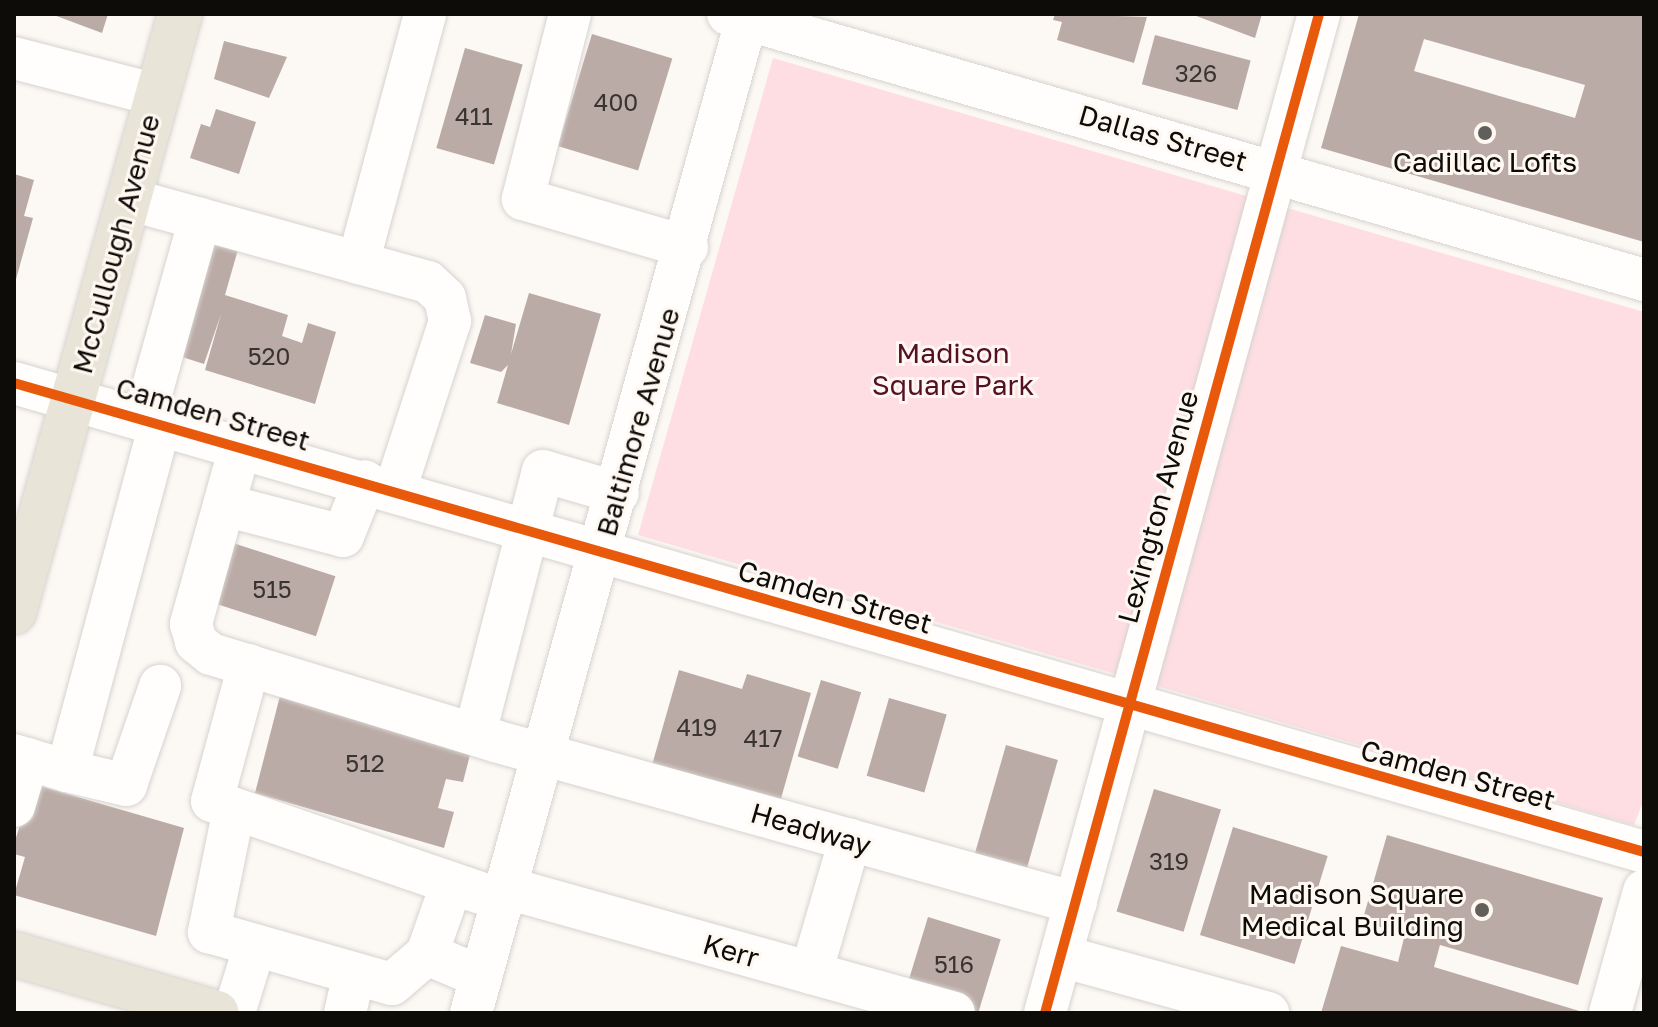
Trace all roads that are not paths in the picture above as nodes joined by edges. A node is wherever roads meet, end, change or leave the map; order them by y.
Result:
1 (180, 14) edge
2 (425, 14) edge
3 (570, 14) edge
4 (1319, 14) edge
5 (741, 16) edge
6 (14, 58) edge
7 (157, 95) junction
8 (1274, 170) junction
9 (128, 199) junction
10 (200, 219) junction
11 (687, 247) junction
12 (358, 263) junction
13 (1644, 280) edge
14 (14, 383) edge
15 (73, 400) junction
16 (152, 422) junction
17 (240, 447) junction
18 (380, 486) junction
19 (618, 493) junction
20 (224, 505) junction
21 (526, 531) junction
22 (601, 553) junction
23 (14, 612) edge
24 (249, 665) junction
25 (160, 686) dead end
26 (1129, 708) junction
27 (479, 718) dead end
28 (545, 755) junction
29 (36, 761) edge
30 (14, 806) edge
31 (234, 809) junction
32 (850, 840) junction
33 (1644, 852) edge
34 (452, 883) junction
35 (1644, 891) edge
36 (506, 894) junction
37 (1076, 903) junction
38 (255, 945) junction
39 (14, 954) edge
40 (427, 954) junction
41 (1061, 956) junction
42 (811, 973) junction
43 (349, 994) edge
44 (476, 995) edge
45 (194, 1010) edge
46 (234, 1013) edge
47 (954, 1013) edge
48 (1045, 1013) edge
49 (1268, 1013) edge
50 (1610, 1013) edge

1 - 7 main road, McCullough Avenue
2 - 12 street
3 - 11 street
4 - 8 street, Lexington Avenue
5 - 8 street, Dallas Street
5 - 11 street, Baltimore Avenue
6 - 7 street
7 - 9 main road, McCullough Avenue
8 - 13 street, Dallas Street
8 - 26 street, Lexington Avenue
9 - 10 street
9 - 15 main road, McCullough Avenue
10 - 12 street
10 - 16 street
11 - 19 street, Baltimore Avenue
12 - 18 street
14 - 15 street, Camden Street
15 - 16 street, Camden Street
15 - 23 main road, McCullough Avenue
16 - 17 street, Camden Street
16 - 29 street
17 - 18 street, Camden Street
17 - 20 street, Headway
18 - 20 street
18 - 21 street, Camden Street
19 - 21 street
19 - 22 street, Baltimore Avenue
20 - 24 street, Headway
21 - 22 street, Camden Street
21 - 27 street
22 - 26 street, Camden Street
22 - 28 street, Baltimore Avenue
24 - 28 street, Headway
24 - 31 street
25 - 29 street
26 - 33 street, Camden Street
26 - 37 street, Lexington Avenue
28 - 32 street, Headway
28 - 36 street, Baltimore Avenue
29 - 30 street
31 - 34 street, Kerr
31 - 38 street
32 - 37 street, Headway
32 - 42 street
34 - 36 street, Kerr
34 - 40 street
35 - 50 street
36 - 42 street, Kerr
36 - 44 street, Baltimore Avenue
37 - 41 street, Lexington Avenue
38 - 43 street
38 - 46 street
39 - 45 main road
40 - 43 street
40 - 44 street
41 - 48 street, Lexington Avenue
41 - 49 street
42 - 47 street, Kerr

